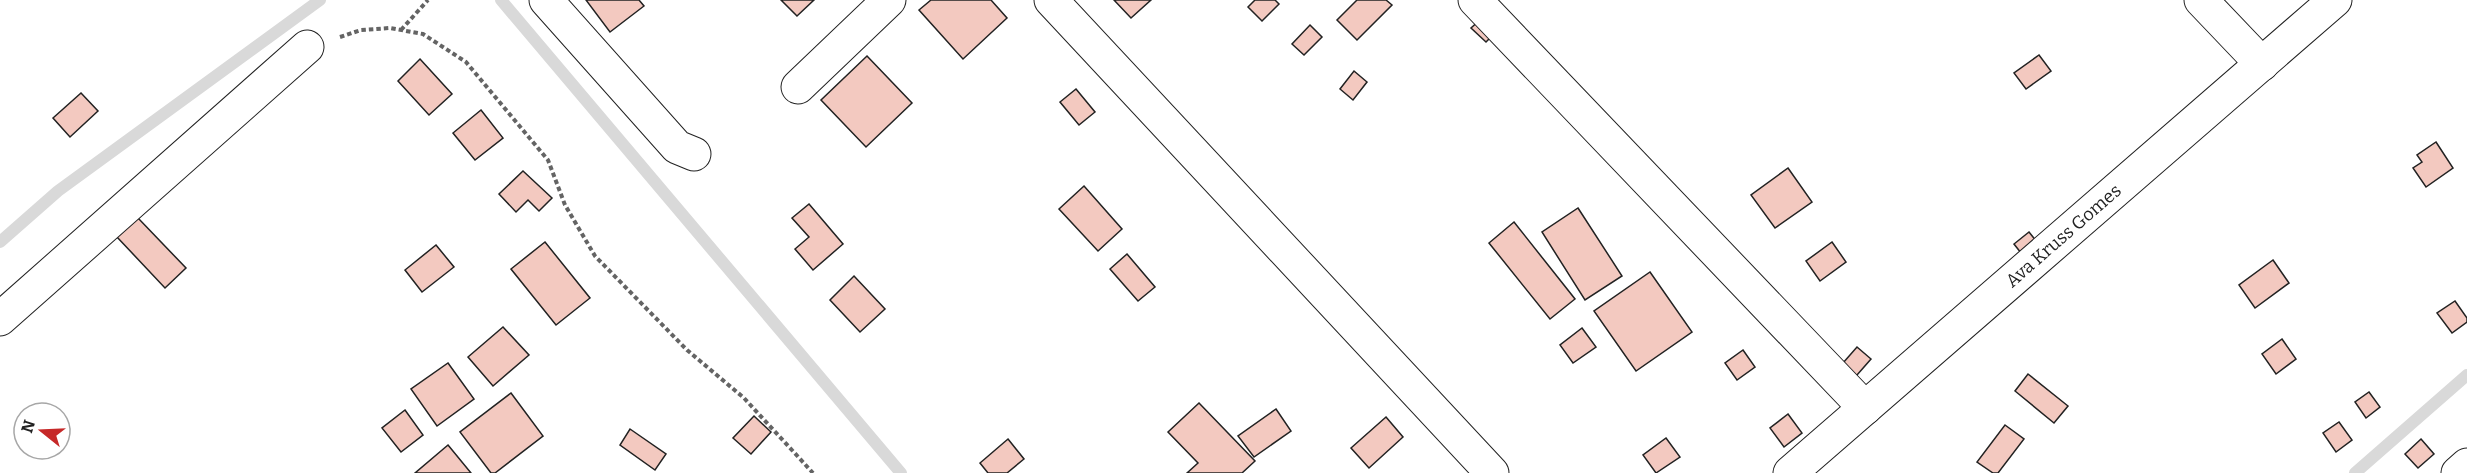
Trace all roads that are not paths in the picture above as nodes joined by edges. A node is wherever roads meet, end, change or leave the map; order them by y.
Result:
1 (546, 0) edge
2 (889, 0) edge
3 (1051, 0) edge
4 (1475, 0) edge
5 (2201, 0) edge
6 (2335, 0) edge
7 (307, 47) road end
8 (2262, 64) junction
9 (798, 87) dead end
10 (694, 154) dead end
11 (0, 319) edge
12 (1865, 408) junction
13 (2467, 465) edge
14 (1492, 473) edge
15 (1790, 473) edge
16 (2458, 473) edge

1 - 10 street
2 - 9 street
3 - 14 street
4 - 12 street
5 - 8 street
6 - 8 street, Ava Kruss Gomes
7 - 11 street
8 - 12 street, Ava Kruss Gomes
12 - 15 street, Ava Kruss Gomes
13 - 16 street

